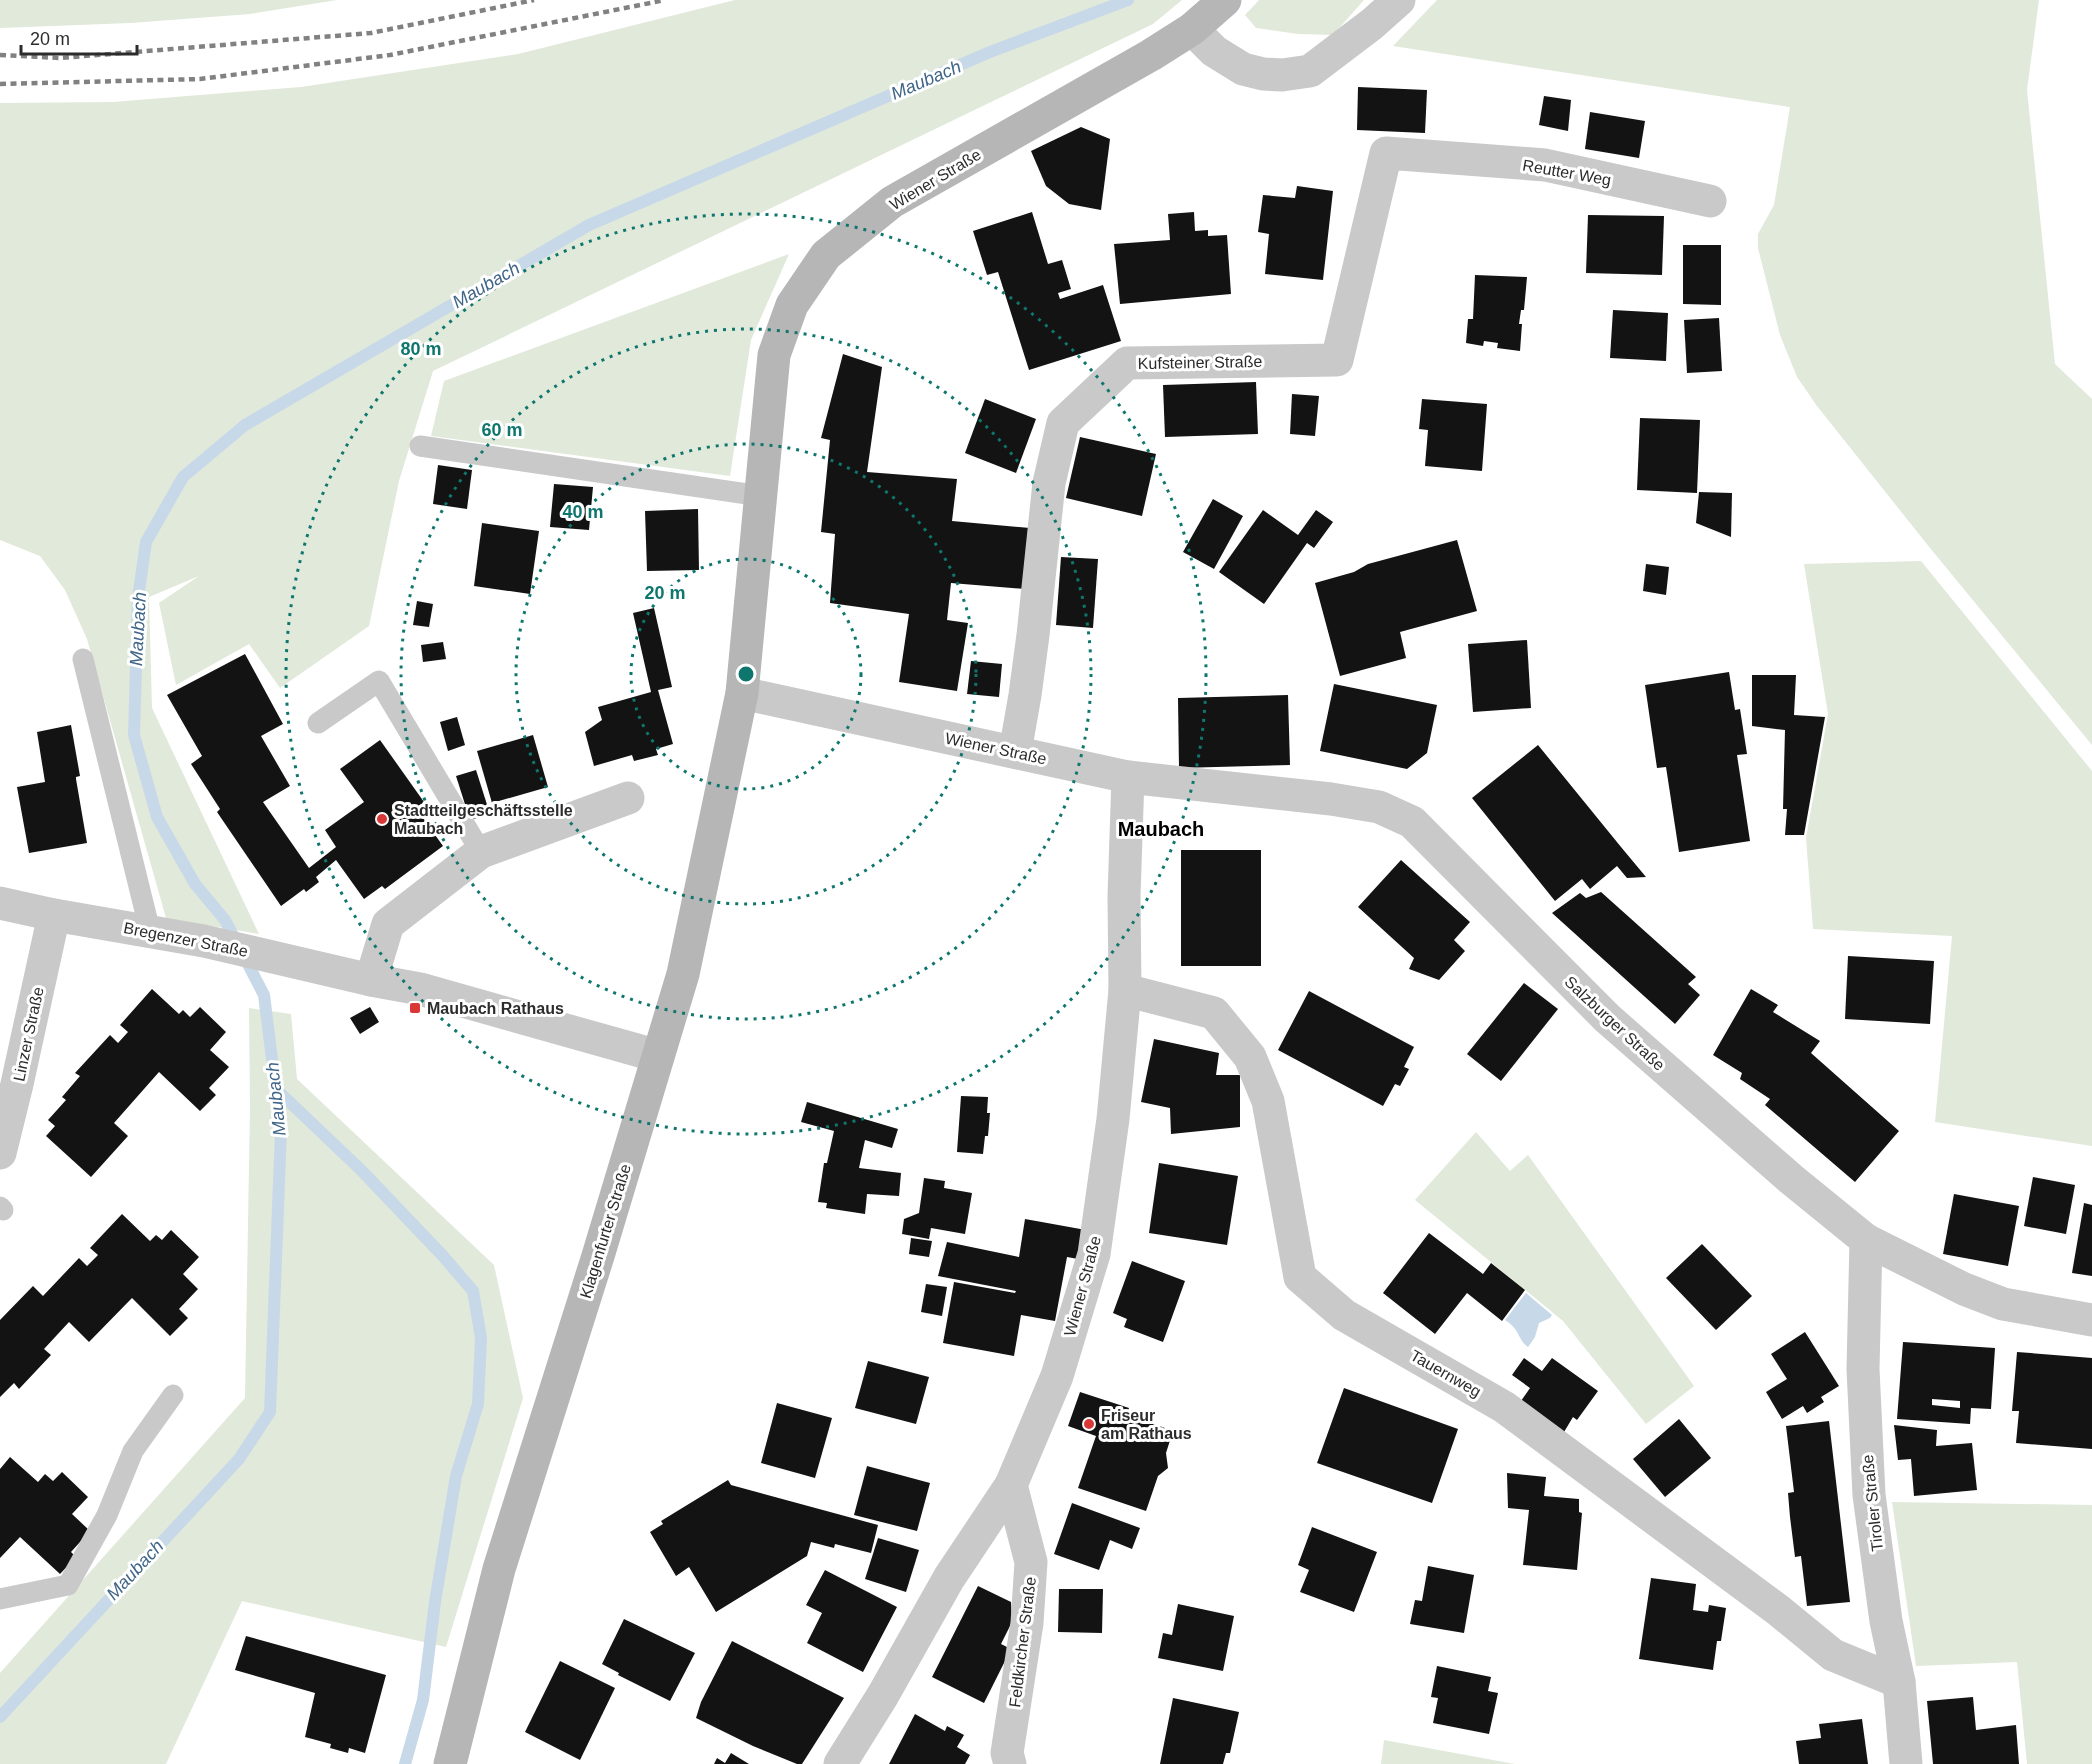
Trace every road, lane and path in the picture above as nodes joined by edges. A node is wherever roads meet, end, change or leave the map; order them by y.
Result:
1 (1225, 0) edge
2 (1399, 0) edge
3 (1192, 29) junction
4 (1386, 153) joint
5 (1710, 201) dead end
6 (420, 446) dead end
7 (761, 496) junction
8 (83, 659) dead end
9 (742, 693) junction
10 (318, 723) dead end
11 (1015, 752) junction
12 (1128, 777) junction
13 (628, 798) dead end
14 (481, 852) junction
15 (0, 903) edge
16 (54, 915) junction
17 (150, 931) junction
18 (371, 980) junction
19 (1125, 990) junction
20 (658, 1056) junction
21 (0, 1153) edge
22 (1866, 1240) junction
23 (2092, 1320) edge
24 (173, 1395) dead end
25 (1011, 1485) junction
26 (0, 1599) edge
27 (1899, 1682) junction
28 (450, 1764) edge
29 (840, 1764) edge
30 (1010, 1764) edge
31 (1906, 1764) edge

1 - 3 street, Wiener Straße
2 - 3 street
3 - 7 street, Wiener Straße
4 - 5 street, Reutter Weg
4 - 11 street, Kufsteiner Straße
6 - 7 lane
7 - 9 street, Wiener Straße
8 - 17 lane
9 - 11 street, Wiener Straße
9 - 20 street, Klagenfurter Straße
10 - 14 lane
11 - 12 street, Wiener Straße
12 - 19 street, Wiener Straße
12 - 22 street, Salzburger Straße
13 - 14 street
14 - 18 street
15 - 16 street, Bregenzer Straße
16 - 17 street, Bregenzer Straße
16 - 21 street, Linzer Straße
17 - 18 street, Bregenzer Straße
18 - 20 street, Bregenzer Straße
19 - 25 street, Wiener Straße
19 - 27 street, Tauernweg
20 - 28 street, Klagenfurter Straße
22 - 23 street, Salzburger Straße
22 - 27 street, Tiroler Straße
24 - 26 lane
25 - 29 street, Wiener Straße
25 - 30 street, Feldkircher Straße
27 - 31 street, Tiroler Straße

